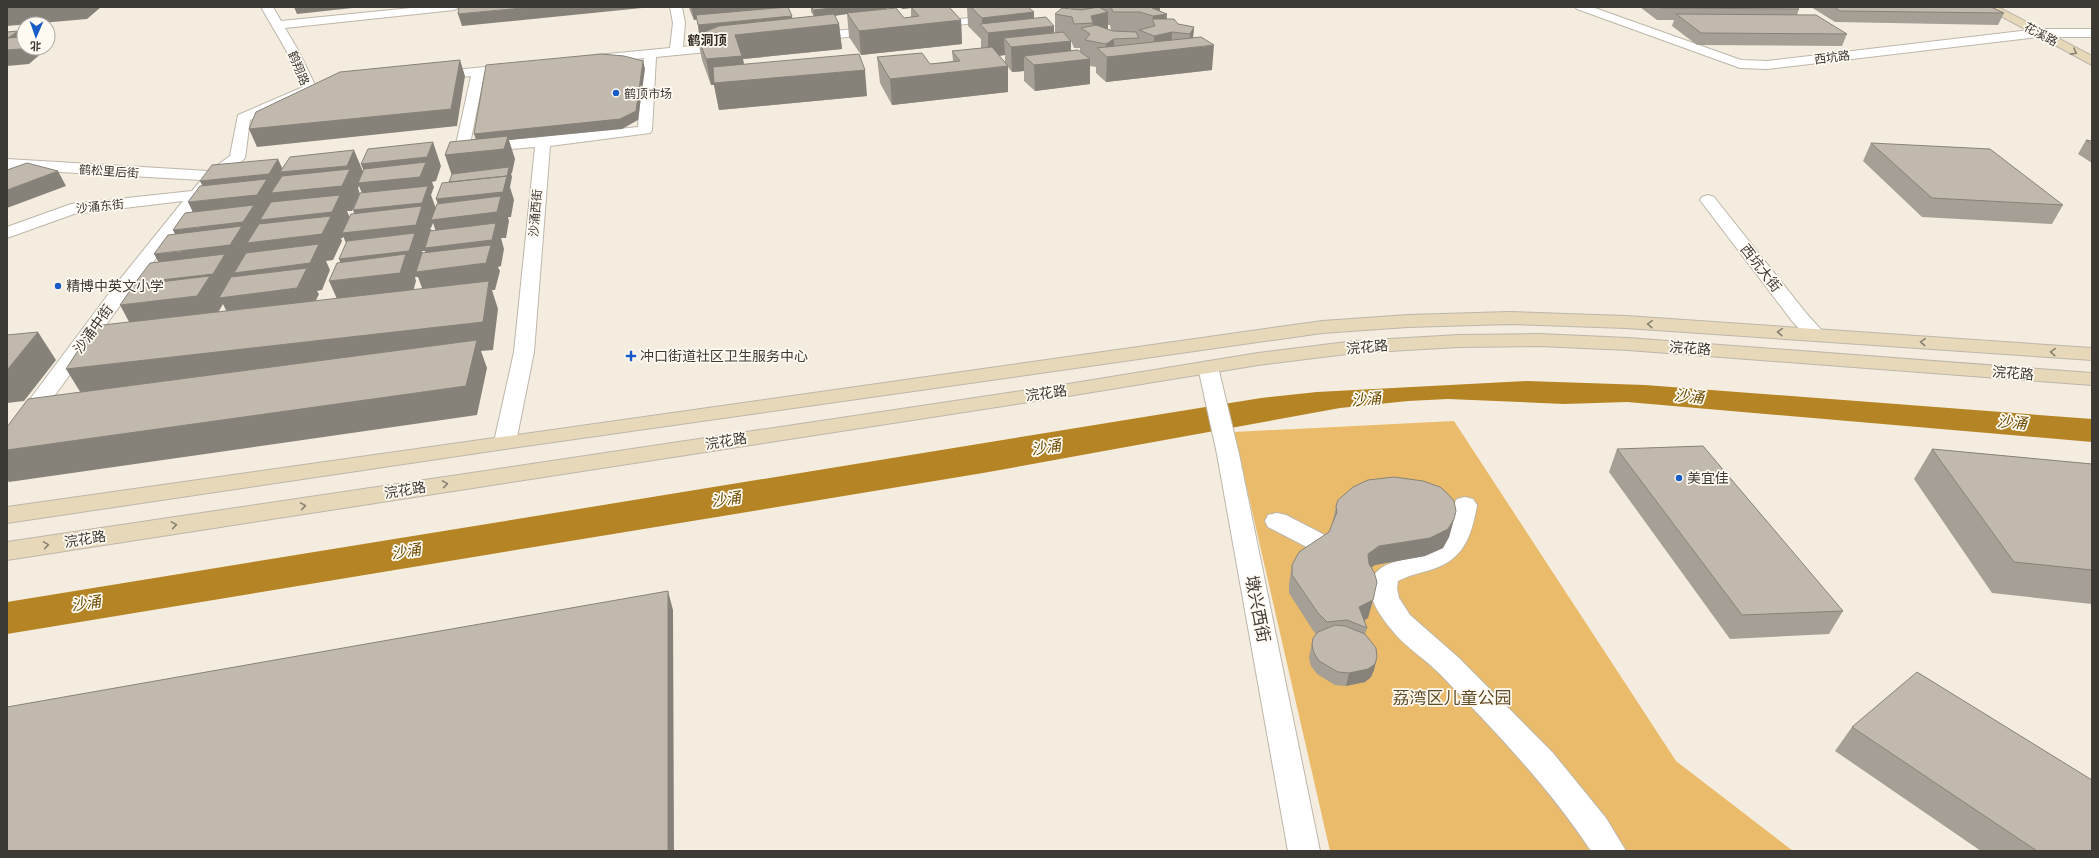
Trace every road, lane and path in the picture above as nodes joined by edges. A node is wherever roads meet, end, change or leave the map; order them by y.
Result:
1 (267, 7) edge
2 (454, 7) edge
3 (676, 7) edge
4 (1581, 7) edge
5 (1990, 7) edge
6 (2007, 7) edge
7 (1005, 18) dead end
8 (278, 25) junction
9 (919, 26) edge
10 (888, 30) edge
11 (2039, 33) junction
12 (2058, 33) junction
13 (2092, 34) edge
14 (801, 38) edge
15 (739, 45) edge
16 (676, 51) junction
17 (2092, 51) edge
18 (650, 54) junction
19 (587, 60) edge
20 (2092, 61) edge
21 (525, 67) edge
22 (478, 72) junction
23 (425, 77) edge
24 (325, 87) edge
25 (310, 89) junction
26 (543, 142) junction
27 (7, 164) edge
28 (212, 176) junction
29 (197, 195) junction
30 (1708, 200) dead end
31 (7, 233) edge
32 (1816, 335) junction
33 (2092, 354) edge
34 (1208, 367) junction
35 (2092, 379) edge
36 (505, 442) junction
37 (7, 445) edge
38 (1465, 505) dead end
39 (7, 515) edge
40 (1277, 521) dead end
41 (7, 551) edge
42 (1387, 578) junction
43 (1304, 851) edge
44 (1610, 851) edge

1 - 8 street, 鹤翔路
2 - 8 street
3 - 16 street
4 - 11 street, 西坑路
5 - 11 main road, 花溪路
6 - 12 main road, 花溪路
7 - 9 street
8 - 25 street, 鹤翔路
10 - 14 street
11 - 12 street, 西坑路
11 -> 20 main road, 花溪路
12 - 13 street, 西坑路
12 - 17 main road, 花溪路
15 - 16 street
16 - 18 street
18 - 19 street
18 - 26 street
21 - 22 street
22 - 23 street
22 - 26 street
24 - 25 street
25 - 28 street, 鹤翔路
26 - 36 street, 沙涌西街
27 - 28 street, 鹤松里后街
28 - 29 street, 沙涌中街
29 - 31 street, 沙涌东街
29 - 37 street, 沙涌中街
30 - 32 street, 西坑大街
33 -> 32 main road, 浣花路
32 -> 36 main road, 浣花路
34 - 35 main road, 浣花路
41 -> 34 main road, 浣花路
34 - 43 street, 墩兴西街
36 - 39 main road, 浣花路
38 - 42 street
40 - 42 street
42 - 44 street

